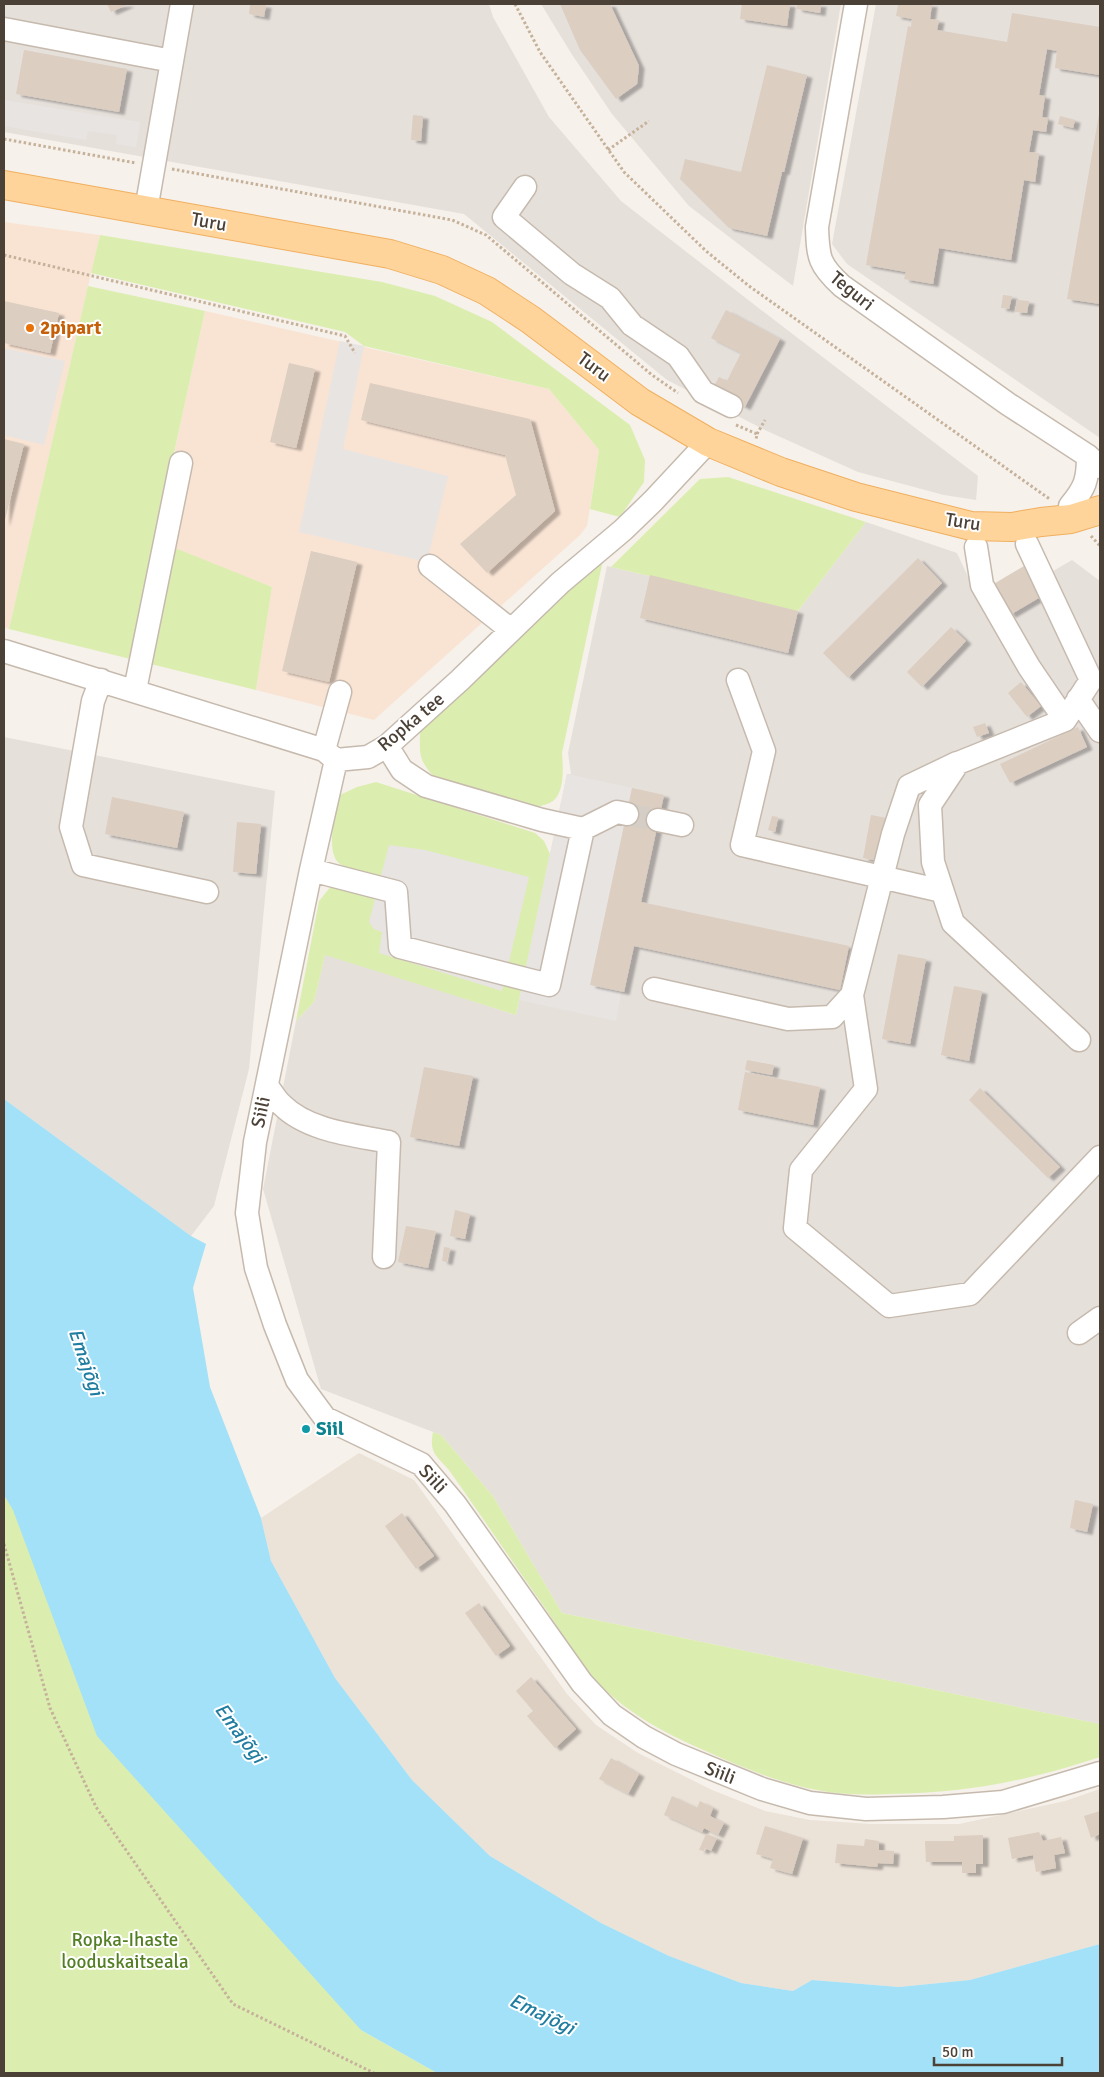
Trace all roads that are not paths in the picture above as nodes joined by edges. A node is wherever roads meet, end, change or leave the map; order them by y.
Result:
1 (182, 4) edge
2 (856, 4) edge
3 (4, 29) edge
4 (172, 60) junction
5 (4, 185) edge
6 (525, 186) dead end
7 (4, 198) edge
8 (146, 210) junction
9 (731, 406) dead end
10 (708, 442) junction
11 (1096, 461) edge
12 (181, 463) dead end
13 (1100, 494) edge
14 (1070, 506) junction
15 (1100, 510) edge
16 (1034, 533) junction
17 (976, 547) dead end
18 (430, 566) dead end
19 (511, 630) junction
20 (4, 651) edge
21 (101, 680) junction
22 (738, 680) dead end
23 (135, 690) junction
24 (340, 692) dead end
25 (1078, 699) junction
26 (1065, 720) junction
27 (1100, 731) edge
28 (387, 746) junction
29 (330, 755) junction
30 (958, 763) junction
31 (627, 814) tunnel mouth
32 (658, 820) tunnel mouth
33 (682, 825) dead end
34 (583, 828) junction
35 (311, 870) junction
36 (882, 877) junction
37 (942, 891) junction
38 (207, 892) dead end
39 (654, 989) dead end
40 (852, 995) junction
41 (1079, 1040) dead end
42 (267, 1086) junction
43 (1100, 1158) edge
44 (384, 1257) dead end
45 (1100, 1318) edge
46 (1079, 1333) dead end
47 (1100, 1774) edge

1 - 4 street
2 - 11 street, Teguri
3 - 4 street
4 - 8 street
5 - 8 main road, Turu
6 - 9 street
7 - 8 main road, Turu
8 - 10 main road, Turu
10 - 16 main road, Turu
10 - 19 street, Ropka tee
11 - 14 street
12 - 23 street
13 - 14 main road, Turu
14 - 16 main road, Turu
15 - 16 main road, Turu
16 - 25 street
17 - 26 street
18 - 19 street
19 - 28 street, Ropka tee
20 - 21 street, Ropka tee
21 - 23 street, Ropka tee
21 - 38 street
22 - 36 street
23 - 29 street, Ropka tee
24 - 29 street, Siili
25 - 26 street
25 - 27 street
26 - 30 street
28 - 29 street, Ropka tee
28 - 34 street
29 - 35 street, Siili
30 - 36 street
30 - 37 street
31 - 34 street
32 - 33 street
34 - 35 street
35 - 42 street, Siili
36 - 37 street
36 - 40 street
37 - 41 street
39 - 40 street
40 - 43 street
42 - 44 street
42 - 47 street, Siili
45 - 46 street

